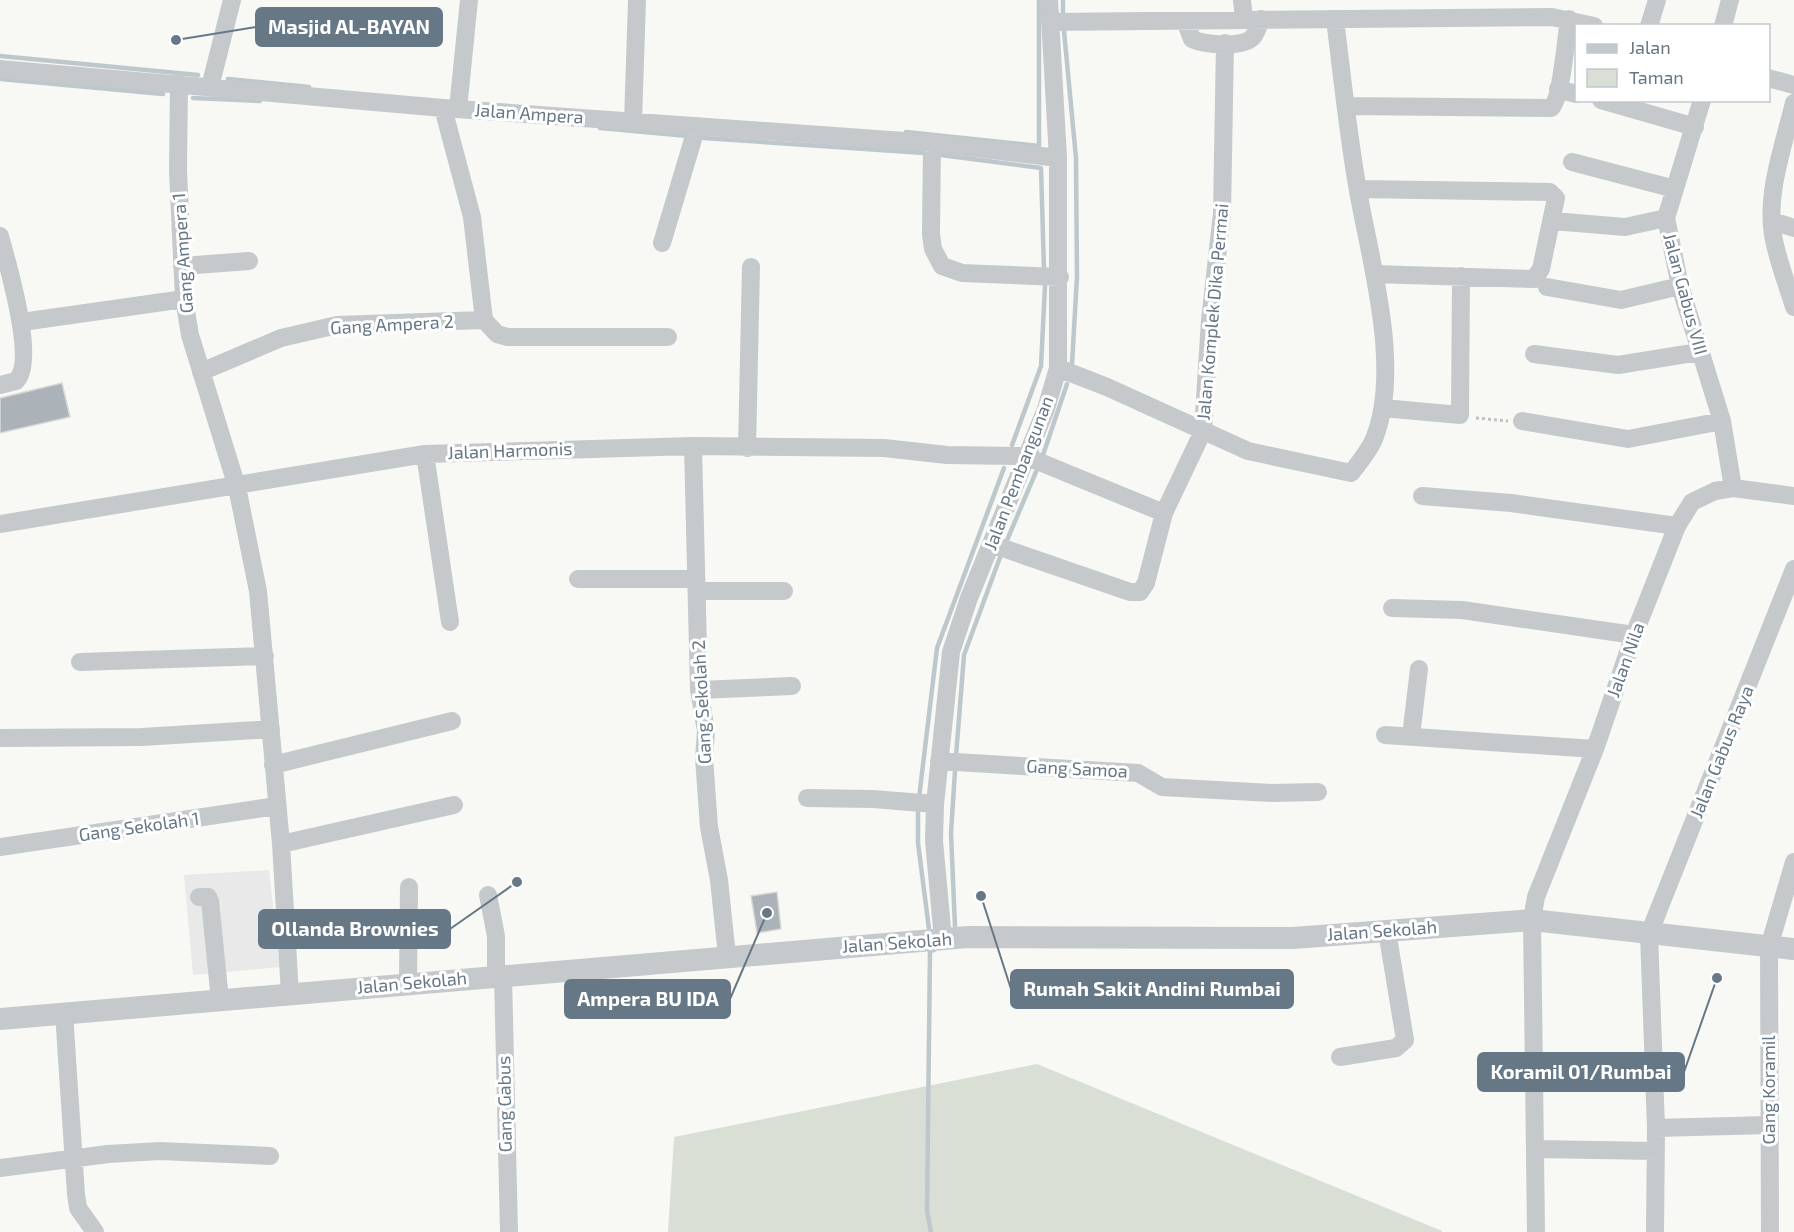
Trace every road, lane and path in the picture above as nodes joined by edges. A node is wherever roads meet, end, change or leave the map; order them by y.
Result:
1 (232, 0) edge
2 (469, 0) edge
3 (637, 0) edge
4 (1049, 0) edge
5 (1242, 0) edge
6 (1657, 0) edge
7 (1730, 0) edge
8 (1506, 9) edge
9 (1252, 19) junction
10 (1335, 19) junction
11 (1569, 19) junction
12 (1185, 21) junction
13 (1050, 22) junction
14 (1587, 24) edge
15 (1650, 24) edge
16 (1724, 24) edge
17 (1225, 44) junction
18 (0, 69) edge
19 (1770, 79) edge
20 (179, 83) junction
21 (1794, 85) edge
22 (210, 87) junction
23 (1558, 89) junction
24 (1575, 94) edge
25 (1608, 102) edge
26 (1701, 102) edge
27 (1794, 103) edge
28 (1346, 106) junction
29 (451, 109) junction
30 (633, 122) junction
31 (1792, 124) edge
32 (698, 126) junction
33 (1695, 127) junction
34 (932, 143) junction
35 (1058, 158) junction
36 (1572, 162) dead end
37 (1358, 189) junction
38 (1675, 189) junction
39 (1666, 218) junction
40 (1553, 221) junction
41 (1773, 222) junction
42 (1794, 228) edge
43 (0, 236) edge
44 (662, 243) dead end
45 (249, 261) dead end
46 (182, 266) junction
47 (751, 267) dead end
48 (1374, 274) junction
49 (1461, 276) junction
50 (1060, 277) junction
51 (1547, 286) dead end
52 (1680, 286) junction
53 (184, 299) junction
54 (1794, 307) edge
55 (484, 320) junction
56 (22, 322) junction
57 (668, 337) dead end
58 (1699, 352) junction
59 (1534, 354) dead end
60 (1058, 368) junction
61 (201, 372) junction
62 (0, 385) edge
63 (1383, 408) junction
64 (1460, 415) junction
65 (1522, 421) joint
66 (1722, 421) junction
67 (1203, 431) junction
68 (693, 446) junction
69 (747, 448) junction
70 (425, 454) junction
71 (1025, 456) junction
72 (237, 487) junction
73 (1733, 488) junction
74 (1422, 496) dead end
75 (1794, 496) edge
76 (1164, 513) junction
77 (0, 524) edge
78 (1677, 526) junction
79 (992, 544) junction
80 (1794, 569) edge
81 (579, 579) dead end
82 (696, 585) junction
83 (784, 591) dead end
84 (1791, 593) edge
85 (1392, 608) dead end
86 (450, 622) dead end
87 (1634, 635) junction
88 (266, 656) junction
89 (80, 662) dead end
90 (1419, 669) dead end
91 (792, 686) dead end
92 (699, 690) junction
93 (452, 721) dead end
94 (271, 729) junction
95 (1385, 735) dead end
96 (1411, 736) junction
97 (0, 738) edge
98 (1595, 749) junction
99 (939, 761) junction
100 (273, 765) junction
101 (1318, 792) dead end
102 (807, 798) dead end
103 (935, 804) junction
104 (454, 805) dead end
105 (277, 806) junction
106 (281, 844) junction
107 (0, 847) edge
108 (1794, 862) edge
109 (409, 887) dead end
110 (488, 895) dead end
111 (199, 897) dead end
112 (1532, 920) junction
113 (1387, 931) junction
114 (1649, 934) junction
115 (943, 939) junction
116 (1769, 947) junction
117 (1794, 949) edge
118 (727, 956) junction
119 (500, 976) junction
120 (408, 984) junction
121 (290, 994) junction
122 (220, 1000) junction
123 (64, 1013) junction
124 (0, 1019) edge
125 (1340, 1057) dead end
126 (1769, 1125) junction
127 (1656, 1128) junction
128 (1535, 1149) junction
129 (1656, 1151) junction
130 (270, 1156) dead end
131 (75, 1158) junction
132 (0, 1168) edge
133 (95, 1232) edge
134 (509, 1232) edge
135 (1536, 1232) edge
136 (1655, 1232) edge
137 (1770, 1232) edge

1 - 22 street
2 - 29 street
3 - 30 street
4 - 13 street, Jalan Pembangunan
5 - 9 street
6 - 15 street
7 - 16 street
8 - 10 street
8 - 11 street
9 - 10 street
9 - 12 street
9 - 17 street
10 - 28 street
11 - 14 street
11 - 23 street
12 - 13 street
12 - 17 street
13 - 35 street, Jalan Pembangunan
17 - 67 street, Jalan Komplek Dika Permai
18 - 20 street, Jalan Ampera
19 - 21 street
20 - 22 street, Jalan Ampera
20 - 46 street, Gang Ampera 1
22 - 29 street, Jalan Ampera
23 - 24 street
23 - 28 street
25 - 33 street
26 - 33 street, Jalan Gabus VIII
27 - 31 street
28 - 37 street
29 - 30 street, Jalan Ampera
29 - 55 street
30 - 32 street, Jalan Ampera
31 - 41 street
32 - 34 street, Jalan Ampera
32 - 44 street
33 - 38 street, Jalan Gabus VIII
34 - 35 street, Jalan Ampera
34 - 50 street
35 - 50 street, Jalan Pembangunan
36 - 38 street
37 - 40 street
37 - 48 street
38 - 39 street, Jalan Gabus VIII
39 - 40 street
39 - 52 street, Jalan Gabus VIII
40 - 49 street
41 - 42 street
41 - 54 street
43 - 56 street
45 - 46 street
46 - 53 street, Gang Ampera 1
47 - 69 street
48 - 49 street
48 - 63 street
49 - 64 street
50 - 60 street, Jalan Pembangunan
51 - 52 street
52 - 58 street, Jalan Gabus VIII
53 - 56 street
53 - 61 street, Gang Ampera 1
55 - 57 street
55 - 61 street, Gang Ampera 2
56 - 62 street
58 - 59 street
58 - 66 street, Jalan Gabus VIII
60 - 67 street
60 - 71 street, Jalan Pembangunan
61 - 72 street, Gang Ampera 1
63 - 64 street
63 - 67 street
64 - 65 path
65 - 66 street
66 - 73 street, Jalan Gabus VIII
67 - 76 street, Jalan Komplek Dika Permai
68 - 69 street, Jalan Harmonis
68 - 70 street, Jalan Harmonis
68 - 82 street, Gang Sekolah 2
69 - 71 street, Jalan Harmonis
70 - 72 street, Jalan Harmonis
70 - 86 street
71 - 76 street
71 - 79 street, Jalan Pembangunan
72 - 77 street, Jalan Harmonis
72 - 88 street
73 - 75 street, Jalan Nila
73 - 78 street, Jalan Nila
74 - 78 street
76 - 79 street, Jalan Komplek Dika Permai
78 - 87 street, Jalan Nila
79 - 99 street, Jalan Pembangunan
80 - 84 street, Jalan Gabus Raya
81 - 82 street
82 - 83 street
82 - 92 street, Gang Sekolah 2
84 - 114 street, Jalan Gabus Raya
85 - 87 street
87 - 98 street, Jalan Nila
88 - 89 street
88 - 94 street
90 - 96 street
91 - 92 street
92 - 118 street, Gang Sekolah 2
93 - 100 street
94 - 97 street
94 - 100 street
95 - 96 street
96 - 98 street
98 - 112 street, Jalan Nila
99 - 101 street, Gang Samoa
99 - 103 street, Jalan Pembangunan
100 - 105 street
102 - 103 street
103 - 115 street, Jalan Pembangunan
104 - 106 street
105 - 106 street
105 - 107 street, Gang Sekolah 1
106 - 121 street
108 - 116 street, Gang Koramil
109 - 120 street
110 - 119 street, Gang Gabus
111 - 122 street
112 - 113 street, Jalan Sekolah
112 - 114 street, Jalan Sekolah
112 - 128 street, Jalan Nila
113 - 115 street, Jalan Sekolah
113 - 125 street
114 - 116 street, Jalan Sekolah
114 - 127 street
115 - 118 street, Jalan Sekolah
116 - 117 street, Jalan Sekolah
116 - 126 street, Gang Koramil
118 - 119 street, Jalan Sekolah
119 - 120 street, Jalan Sekolah
119 - 134 street, Gang Gabus
120 - 121 street, Jalan Sekolah
121 - 122 street, Jalan Sekolah
122 - 123 street, Jalan Sekolah
123 - 124 street, Jalan Sekolah
123 - 131 street
126 - 127 street
126 - 137 street, Gang Koramil
127 - 129 street
128 - 129 street
128 - 135 street, Jalan Nila
129 - 136 street
130 - 131 street
131 - 132 street
131 - 133 street

